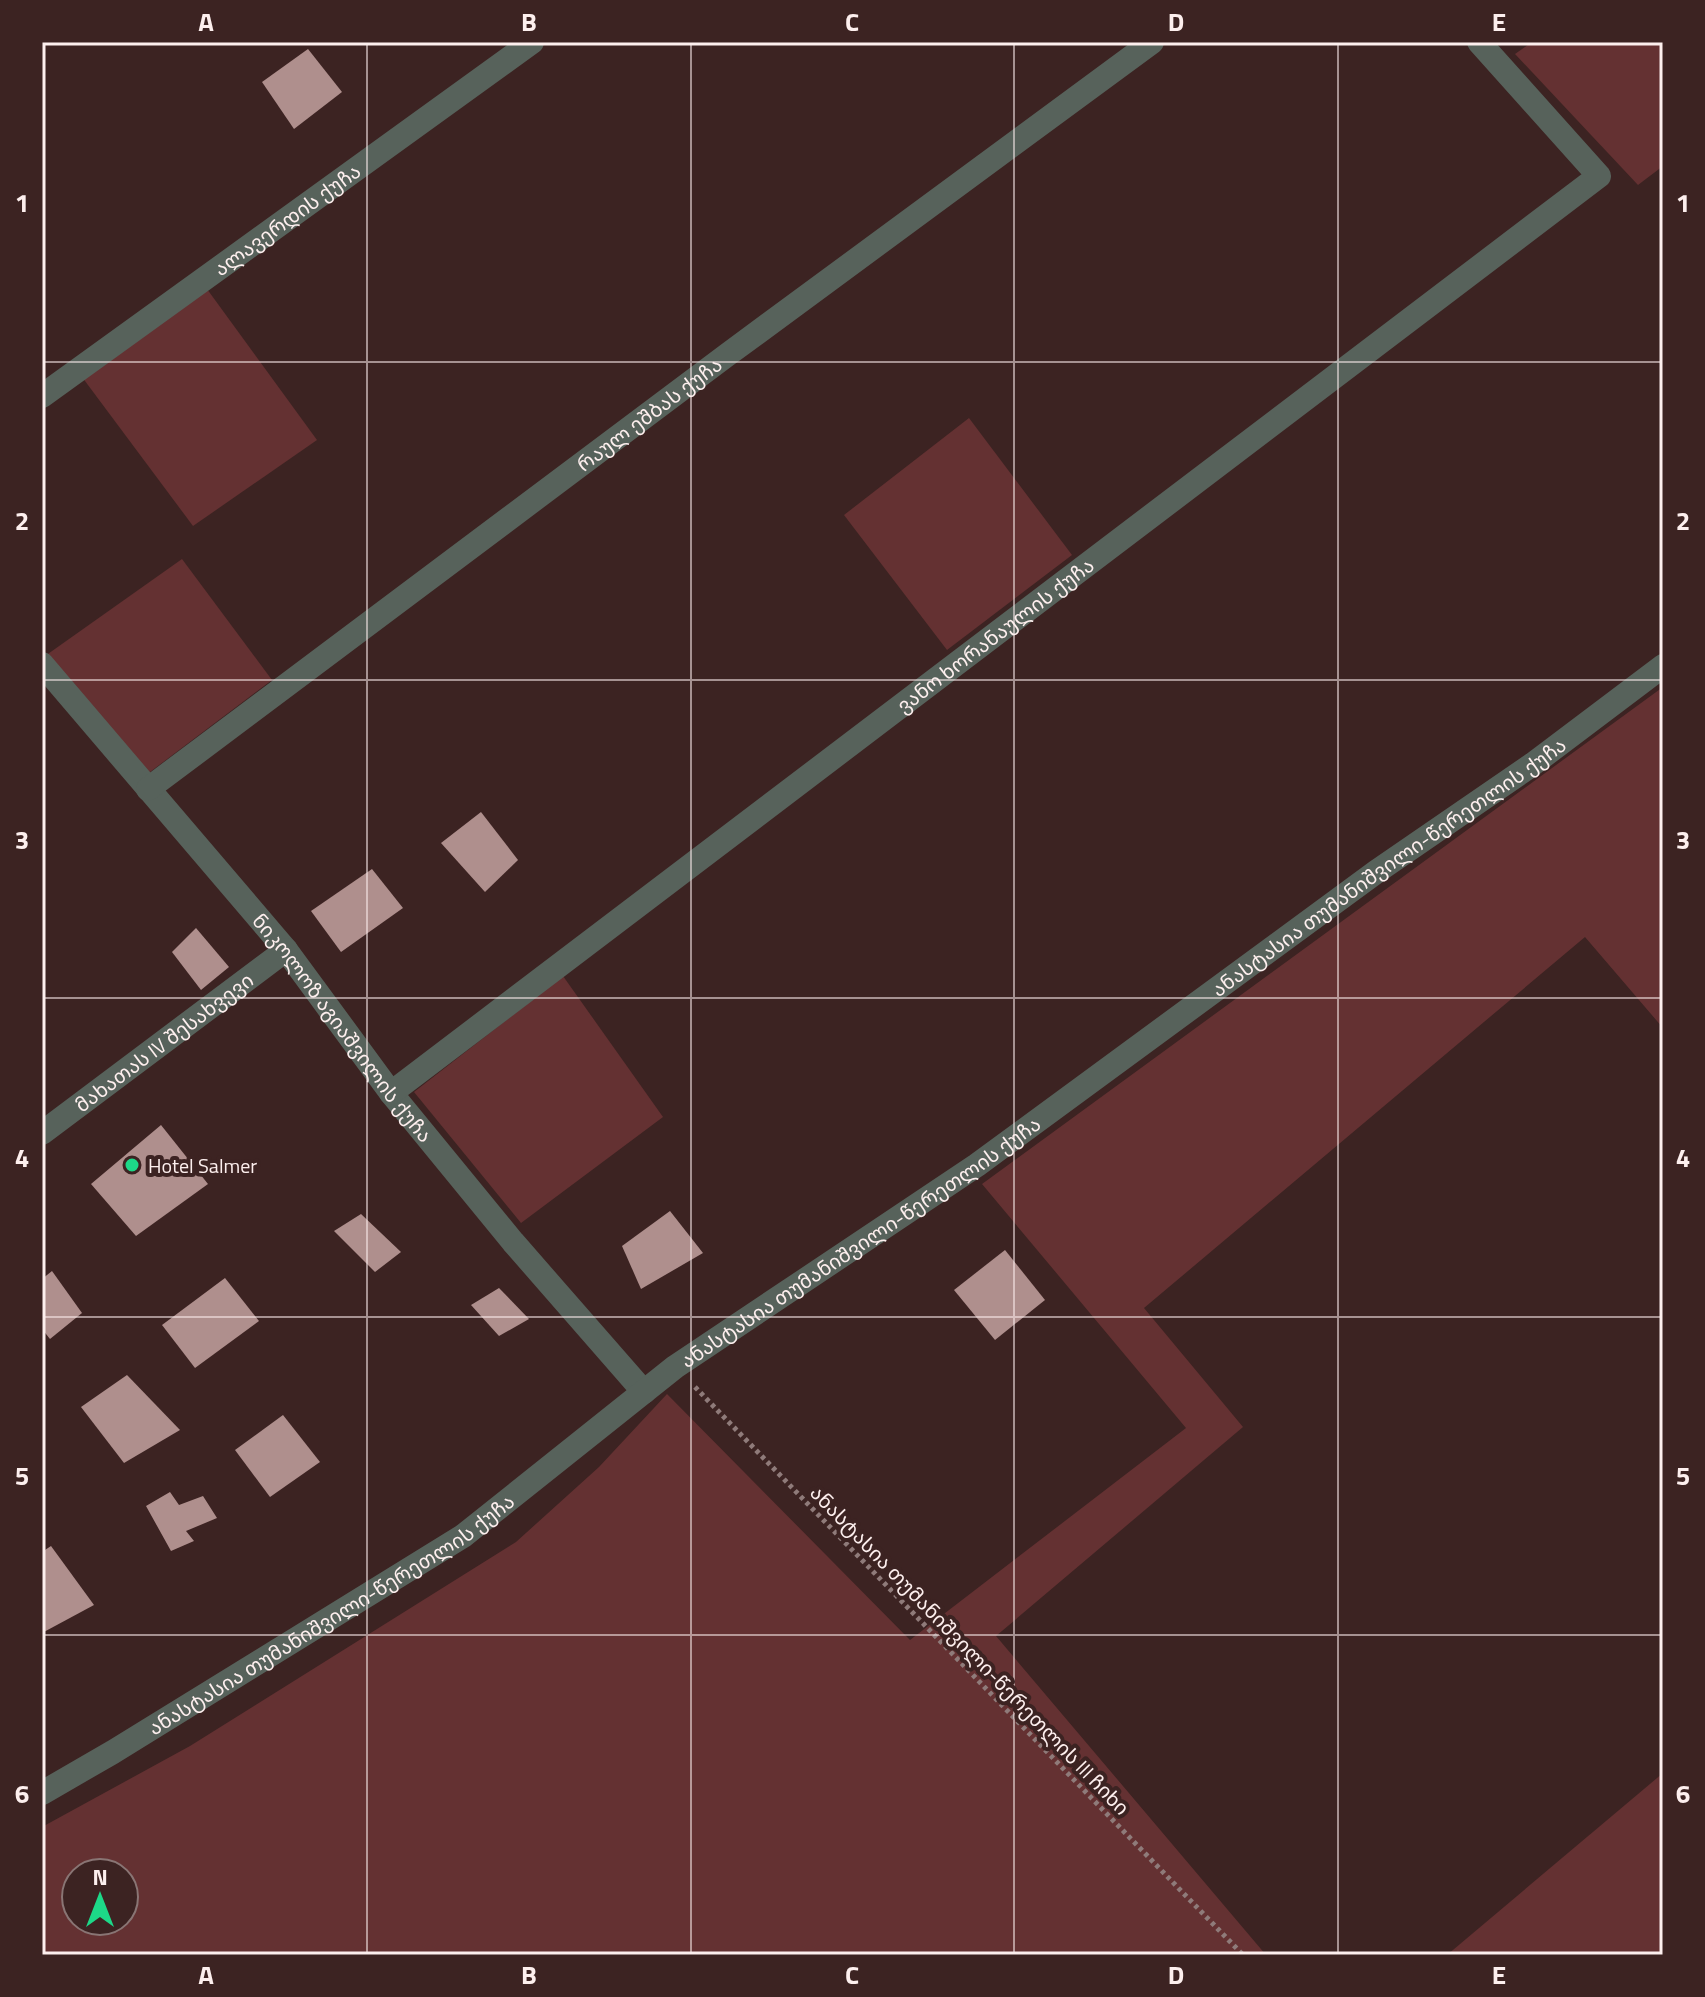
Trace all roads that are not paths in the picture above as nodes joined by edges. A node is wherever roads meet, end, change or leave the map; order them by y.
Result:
1 (532, 42) edge
2 (1152, 42) edge
3 (1479, 42) edge
4 (42, 396) edge
5 (42, 664) edge
6 (1663, 666) edge
7 (148, 789) junction
8 (286, 950) junction
9 (391, 1093) junction
10 (42, 1133) edge
11 (644, 1392) junction
12 (42, 1793) edge

1 - 4 street, ალავერდის ქუჩა
2 - 7 street, რაულ ეშბას ქუჩა
3 - 9 street, ვანო ხორანაულის ქუჩა
5 - 7 street, ნიკოლოზ აგიაშვილის ქუჩა
6 - 11 street, ანასტასია თუმანიშვილი-წერეთლის ქუჩა
7 - 8 street, ნიკოლოზ აგიაშვილის ქუჩა
8 - 9 street, ნიკოლოზ აგიაშვილის ქუჩა
8 - 10 street, მახათას IV შესახვევი
9 - 11 street, ნიკოლოზ აგიაშვილის ქუჩა
11 - 12 street, ანასტასია თუმანიშვილი-წერეთლის ქუჩა

